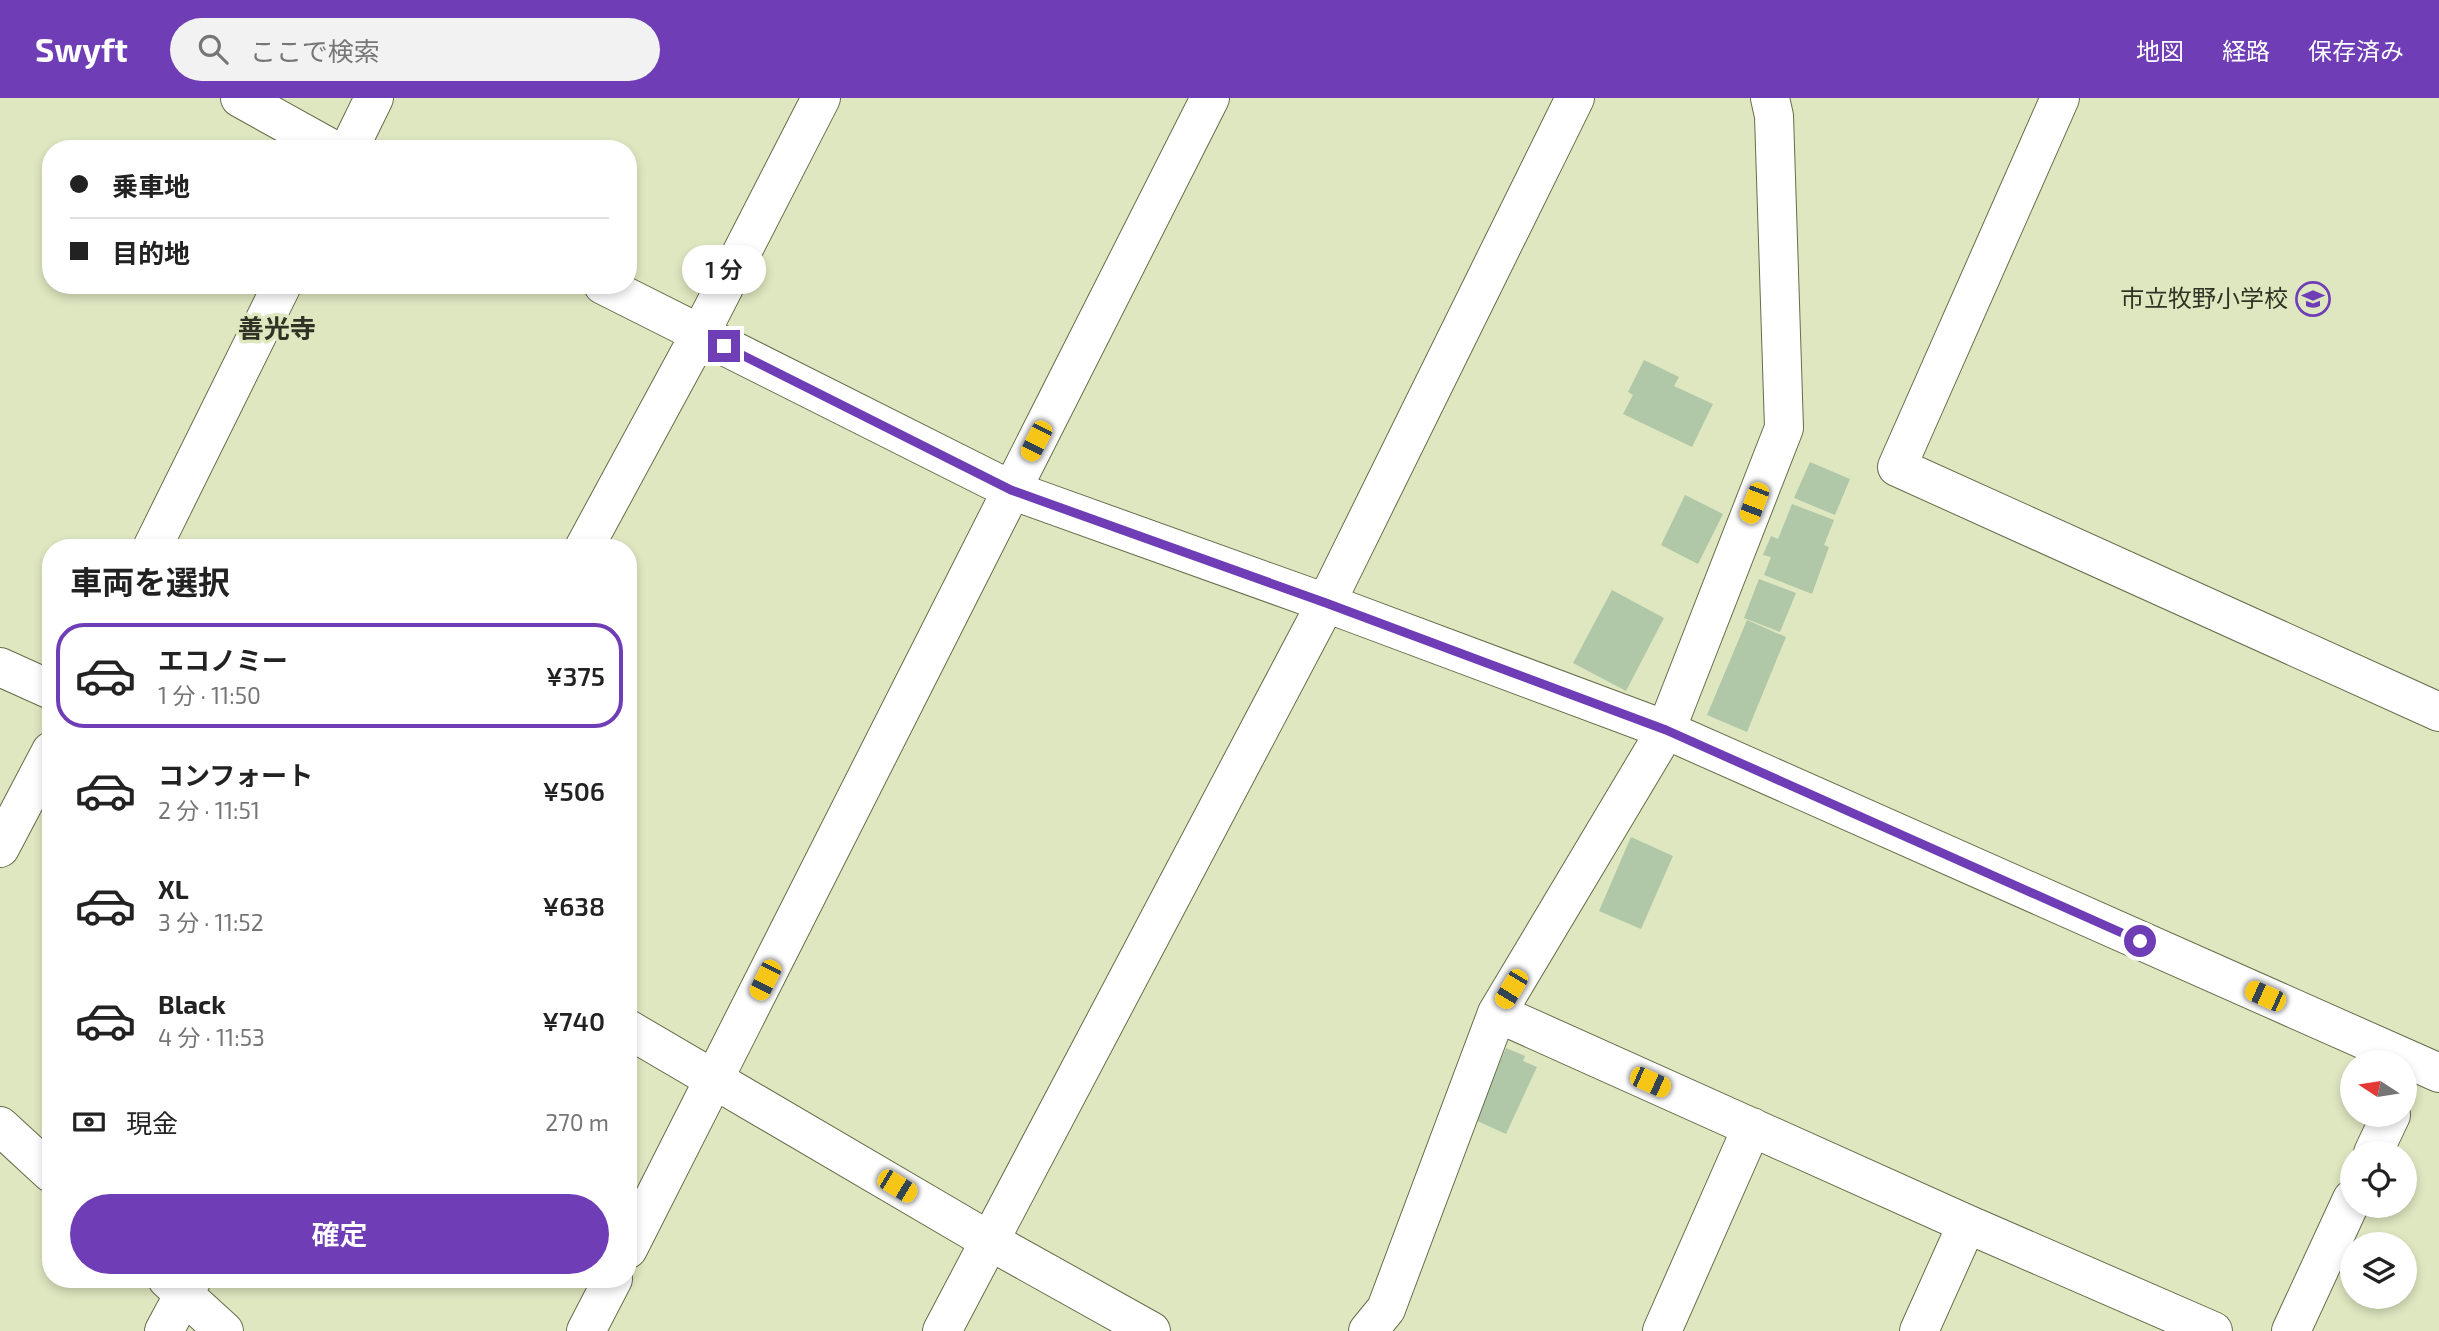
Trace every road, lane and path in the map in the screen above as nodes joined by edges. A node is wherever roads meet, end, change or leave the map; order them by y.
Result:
1 (240, 98) edge
2 (374, 98) edge
3 (821, 98) edge
4 (1210, 98) edge
5 (1770, 98) edge
6 (2060, 98) edge
7 (1564, 102) edge
8 (316, 140) edge
9 (353, 140) edge
10 (278, 294) edge
11 (621, 294) edge
12 (700, 334) junction
13 (1011, 490) junction
14 (156, 539) edge
15 (589, 539) edge
16 (1326, 603) junction
17 (0, 667) edge
18 (42, 686) edge
19 (2439, 712) edge
20 (1666, 730) junction
21 (42, 768) edge
22 (0, 848) edge
23 (1497, 1013) junction
24 (637, 1034) edge
25 (2419, 1073) edge
26 (715, 1078) junction
27 (0, 1126) edge
28 (1752, 1127) junction
29 (42, 1164) edge
30 (2343, 1218) edge
31 (1967, 1224) junction
32 (637, 1231) edge
33 (988, 1240) junction
34 (179, 1288) edge
35 (185, 1288) edge
36 (608, 1288) edge
37 (2166, 1321) edge
38 (163, 1331) edge
39 (224, 1331) edge
40 (586, 1331) edge
41 (942, 1331) edge
42 (1151, 1331) edge
43 (1368, 1331) edge
44 (1662, 1331) edge
45 (1919, 1331) edge
46 (2213, 1331) edge
47 (2291, 1331) edge

1 - 8 street
2 - 9 street
3 - 12 street
4 - 13 street
5 - 20 street
6 - 19 street
7 - 16 street
10 - 14 street
11 - 12 street
12 - 13 street
12 - 15 street
13 - 16 street
13 - 26 street
16 - 20 street
16 - 33 street
17 - 18 street
20 - 23 street
20 - 25 street
21 - 22 street
23 - 28 street
23 - 43 street
24 - 26 street
26 - 32 street
26 - 33 street
27 - 29 street
28 - 31 street
28 - 44 street
30 - 47 street
31 - 37 street
31 - 45 street
33 - 41 street
33 - 42 street
34 - 38 street
35 - 39 street
36 - 40 street
37 - 46 street

